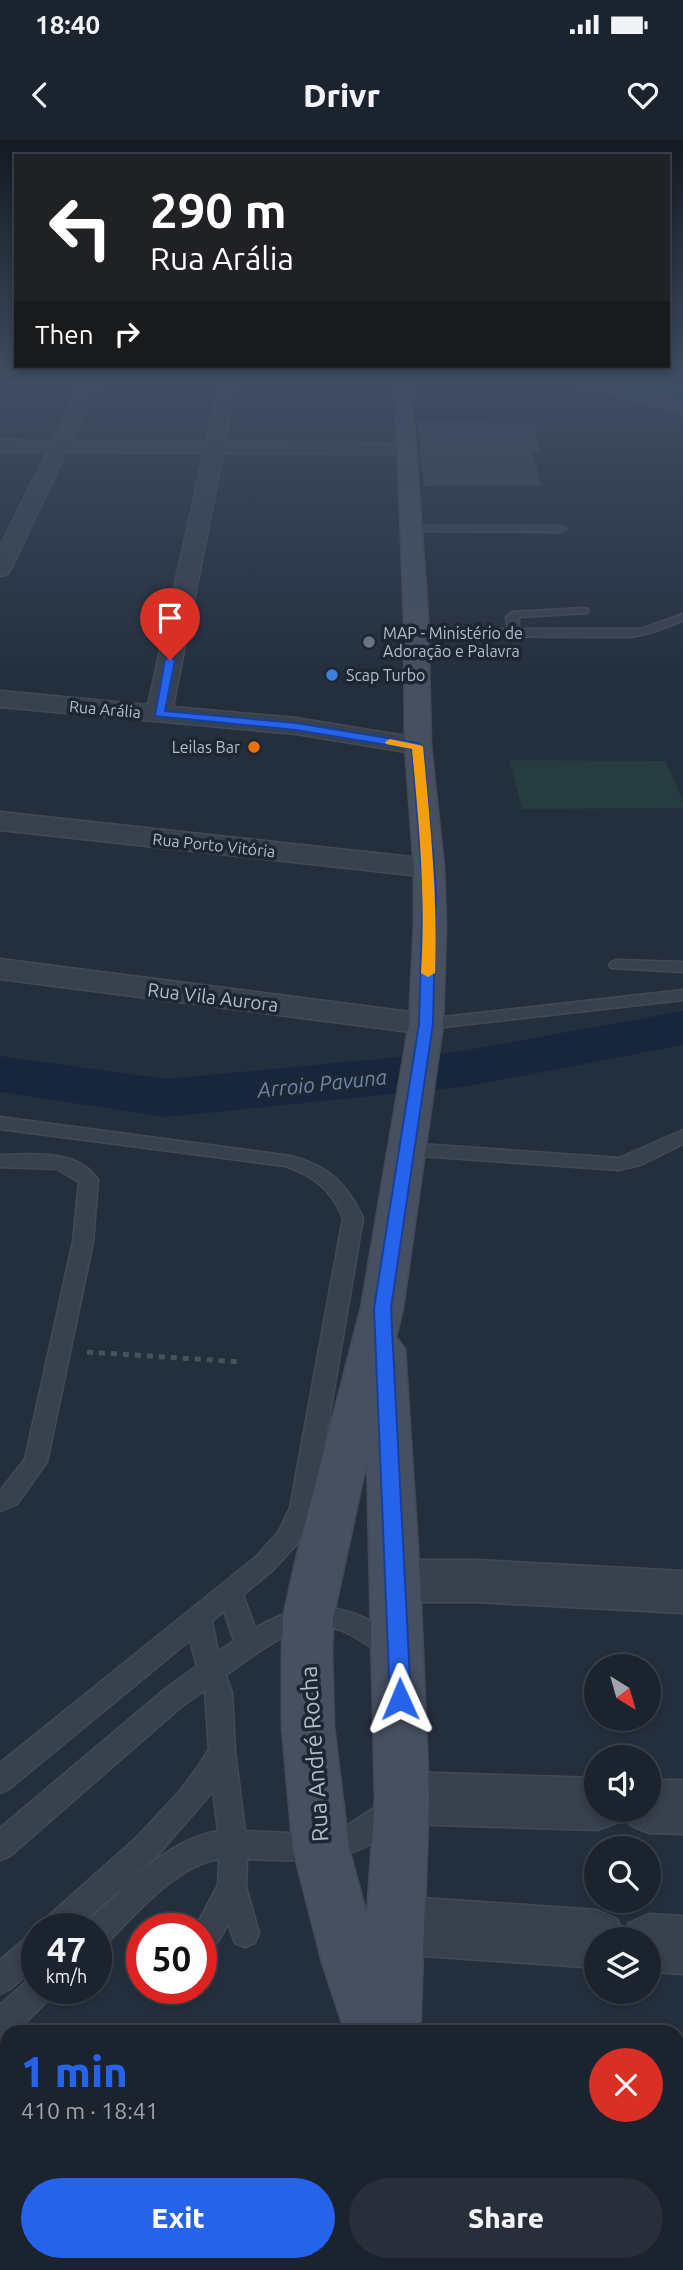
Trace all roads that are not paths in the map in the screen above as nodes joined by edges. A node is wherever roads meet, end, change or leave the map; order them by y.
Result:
1 (43, 480) edge
2 (206, 480) edge
3 (410, 480) edge
4 (412, 529) junction
5 (561, 529) dead end
6 (0, 569) edge
7 (584, 611) dead end
8 (683, 617) edge
9 (416, 632) junction
10 (514, 632) junction
11 (0, 699) edge
12 (159, 713) junction
13 (418, 746) junction
14 (0, 821) edge
15 (429, 868) junction
16 (617, 965) dead end
17 (683, 967) edge
18 (0, 969) edge
19 (683, 995) edge
20 (425, 1028) junction
21 (0, 1123) edge
22 (683, 1136) edge
23 (405, 1149) junction
24 (0, 1161) edge
25 (382, 1308) junction
26 (0, 1502) edge
27 (396, 1581) junction
28 (230, 1592) junction
29 (683, 1592) edge
30 (199, 1615) junction
31 (308, 1618) junction
32 (248, 1644) junction
33 (399, 1650) junction
34 (212, 1671) junction
35 (222, 1752) junction
36 (0, 1780) edge
37 (402, 1798) junction
38 (584, 1804) edge
39 (661, 1806) edge
40 (683, 1807) edge
41 (233, 1844) junction
42 (0, 1846) edge
43 (321, 1849) junction
44 (232, 1887) junction
45 (72, 1913) edge
46 (217, 1915) edge
47 (112, 1919) edge
48 (395, 1925) junction
49 (245, 1933) dead end
50 (584, 1938) edge
51 (661, 1944) edge
52 (683, 1945) edge
53 (21, 1961) edge
54 (0, 1979) edge
55 (23, 2004) edge
56 (1, 2025) edge
57 (373, 2025) edge
58 (390, 2025) edge

1 - 6 street
2 - 12 street
3 - 4 main road, Rua André Rocha
4 - 5 lane
4 - 9 main road, Rua André Rocha
7 - 10 lane
8 - 10 lane
9 - 10 lane
9 - 13 main road, Rua André Rocha
11 - 12 street, Rua Arália
12 - 13 street, Rua Arália
13 - 15 main road, Rua André Rocha
14 - 15 street, Rua Porto Vitória
15 - 20 main road, Rua André Rocha
16 - 17 lane
18 - 20 street, Rua Vila Aurora
19 - 20 lane
20 - 23 main road, Rua André Rocha
21 - 28 lane
22 - 23 lane
23 - 25 main road, Rua André Rocha
24 - 26 lane
25 - 27 main road, Rua André Rocha
25 - 31 main road, Rua André Rocha
27 - 29 street
27 - 33 main road, Rua André Rocha
28 - 30 lane
28 - 32 lane
30 - 34 lane
30 - 36 lane
31 - 32 lane
31 - 33 lane
31 - 43 main road, Rua André Rocha
32 - 34 lane
33 - 37 main road, Rua André Rocha
34 - 35 lane
34 - 42 lane
35 - 41 lane
35 - 45 lane
37 - 38 street
37 - 43 lane
37 - 48 main road, Rua André Rocha
39 - 40 street
41 - 43 lane
41 - 44 lane
41 - 47 lane
43 - 57 main road, Rua André Rocha
44 - 46 lane
44 - 49 lane
48 - 50 street
48 - 58 main road, Rua André Rocha
51 - 52 street
53 - 54 lane
55 - 56 lane

